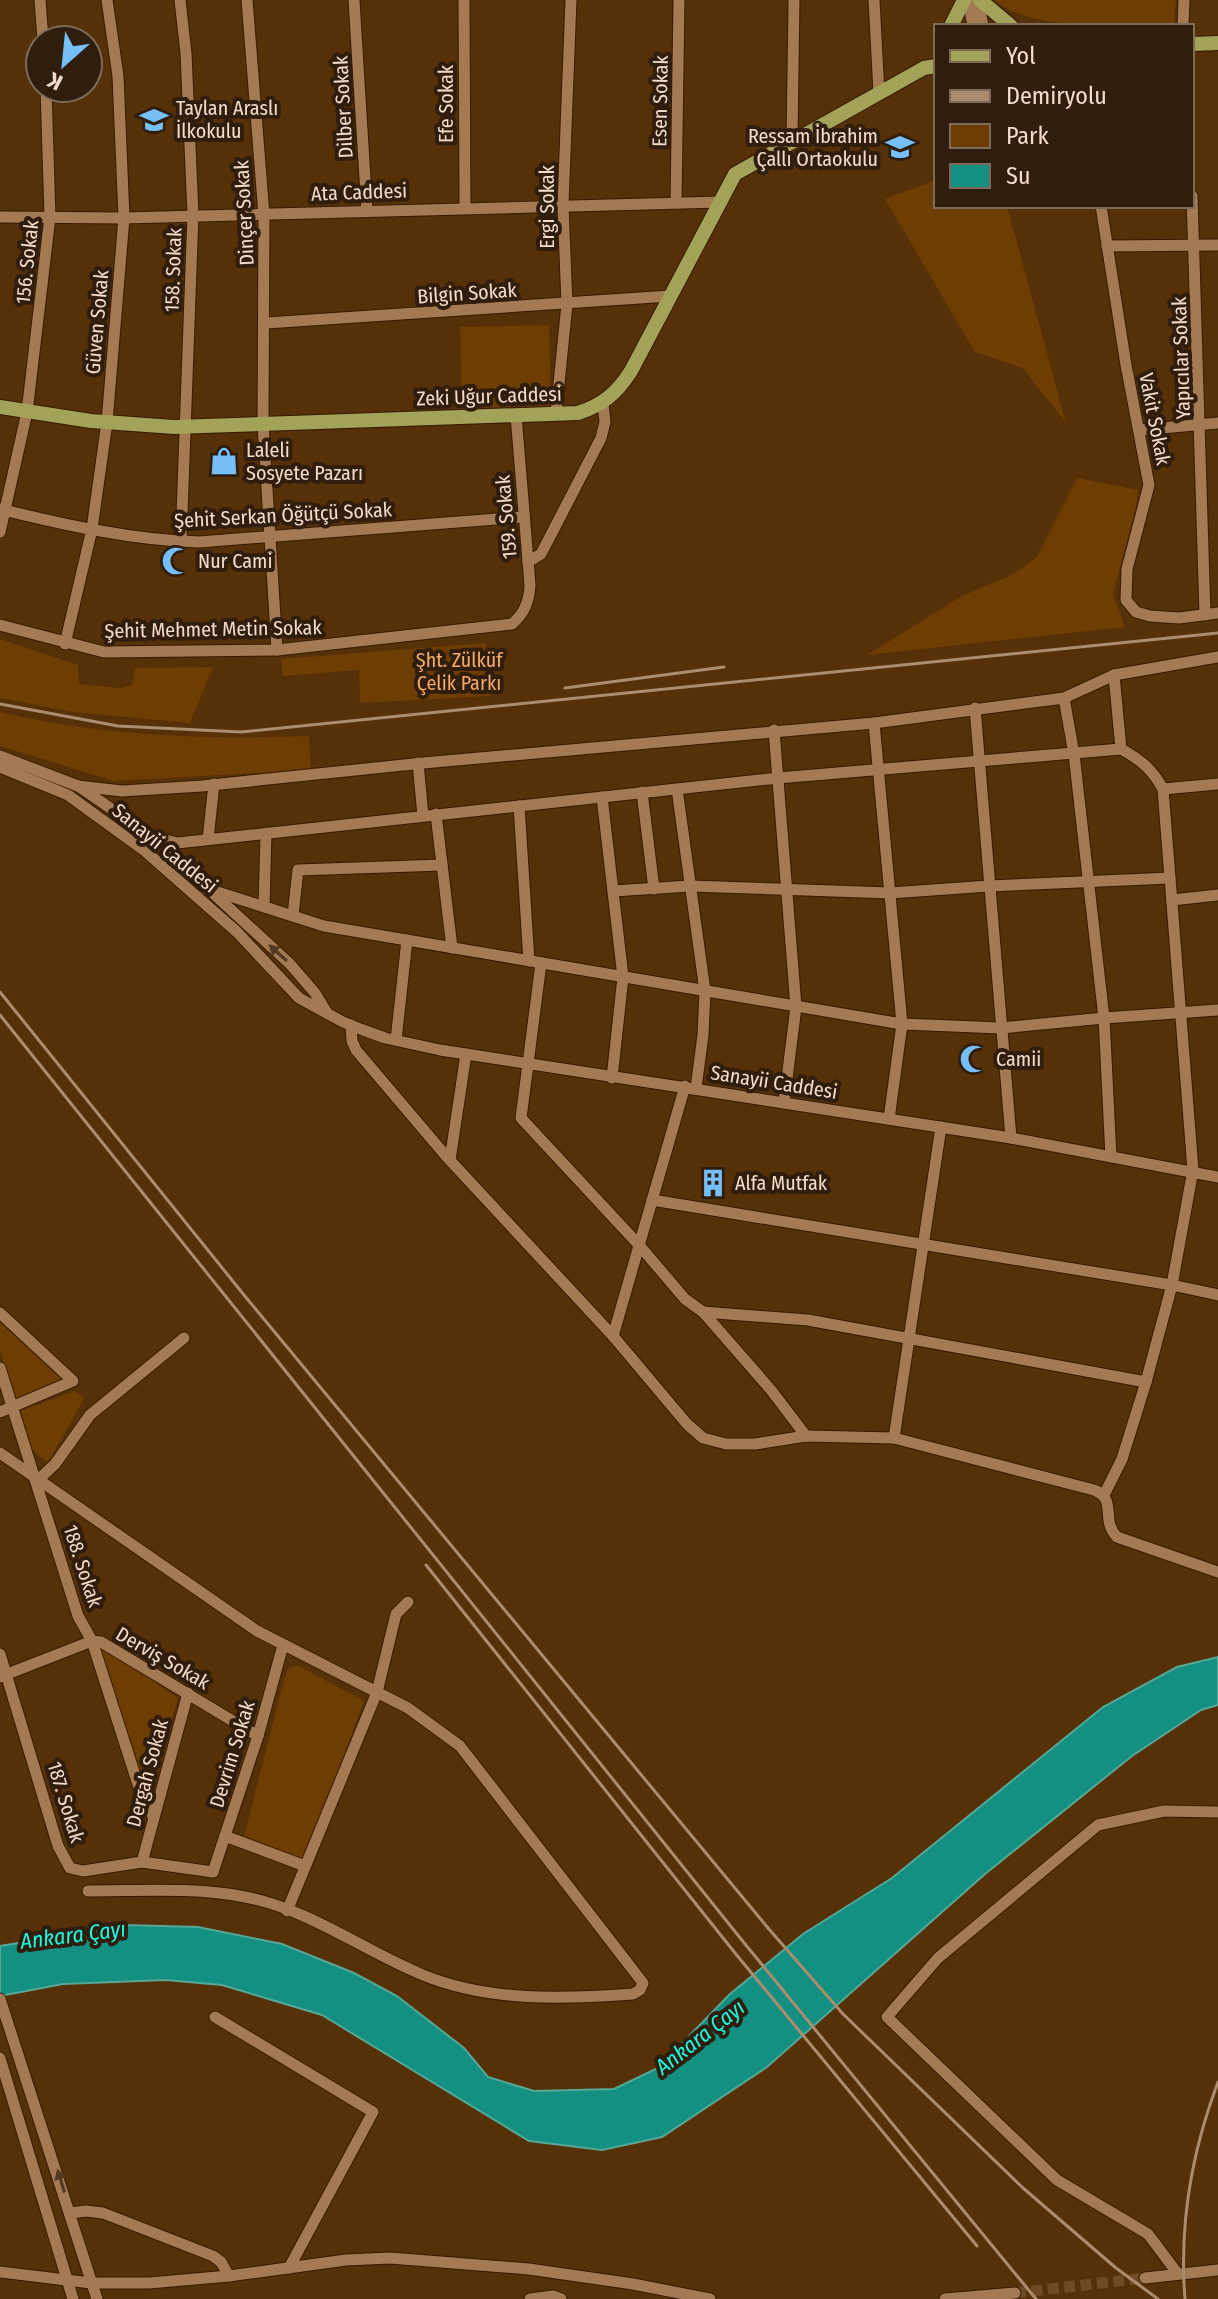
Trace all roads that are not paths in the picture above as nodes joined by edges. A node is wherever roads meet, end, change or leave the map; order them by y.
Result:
1 (40, 0) edge
2 (107, 0) edge
3 (180, 0) edge
4 (247, 0) edge
5 (354, 0) edge
6 (464, 0) edge
7 (571, 0) edge
8 (679, 0) edge
9 (794, 0) edge
10 (874, 0) edge
11 (966, 0) edge
12 (979, 0) edge
13 (1184, 0) edge
14 (42, 24) edge
15 (952, 24) edge
16 (972, 24) edge
17 (983, 24) edge
18 (1009, 24) edge
19 (1183, 24) edge
20 (1218, 43) edge
21 (1194, 44) edge
22 (925, 69) edge
23 (879, 93) junction
24 (46, 104) edge
25 (792, 140) junction
26 (720, 202) junction
27 (676, 203) junction
28 (563, 205) junction
29 (465, 208) junction
30 (1101, 208) edge
31 (1193, 208) edge
32 (367, 211) junction
33 (193, 215) junction
34 (264, 215) junction
35 (0, 217) edge
36 (50, 217) junction
37 (124, 218) junction
38 (1218, 245) edge
39 (1107, 246) junction
40 (1195, 246) junction
41 (670, 296) junction
42 (567, 304) junction
43 (266, 323) junction
44 (603, 403) junction
45 (0, 407) edge
46 (27, 412) junction
47 (556, 413) junction
48 (516, 415) junction
49 (107, 422) junction
50 (1218, 423) edge
51 (263, 424) junction
52 (1201, 425) junction
53 (185, 427) junction
54 (1139, 430) junction
55 (3, 509) edge
56 (523, 517) junction
57 (92, 529) junction
58 (0, 532) edge
59 (270, 536) junction
60 (181, 541) junction
61 (528, 562) junction
62 (1212, 614) edge
63 (522, 615) joint
64 (0, 625) edge
65 (65, 644) junction
66 (277, 650) junction
67 (1218, 657) edge
68 (1114, 675) junction
69 (1064, 698) junction
70 (975, 708) junction
71 (874, 723) junction
72 (774, 730) junction
73 (1121, 749) junction
74 (1074, 754) junction
75 (0, 756) edge
76 (979, 760) junction
77 (418, 763) junction
78 (0, 767) edge
79 (878, 771) junction
80 (778, 778) junction
81 (214, 784) junction
82 (1218, 784) edge
83 (78, 786) junction
84 (677, 789) junction
85 (1163, 789) junction
86 (642, 792) junction
87 (602, 797) junction
88 (519, 806) junction
89 (436, 814) junction
90 (423, 816) junction
91 (266, 833) junction
92 (151, 836) junction
93 (208, 839) junction
94 (442, 865) junction
95 (1170, 878) junction
96 (1087, 881) junction
97 (690, 886) junction
98 (989, 886) junction
99 (205, 888) junction
100 (654, 889) junction
101 (613, 891) junction
102 (787, 891) junction
103 (890, 893) junction
104 (1218, 895) edge
105 (1172, 900) junction
106 (264, 906) junction
107 (293, 915) junction
108 (407, 940) junction
109 (452, 948) junction
110 (535, 962) junction
111 (623, 977) junction
112 (705, 991) junction
113 (796, 1007) junction
114 (1218, 1010) edge
115 (327, 1013) junction
116 (1182, 1014) junction
117 (1104, 1018) junction
118 (902, 1024) junction
119 (351, 1025) junction
120 (1001, 1028) junction
121 (396, 1040) junction
122 (466, 1054) junction
123 (527, 1062) junction
124 (612, 1078) junction
125 (691, 1087) junction
126 (784, 1102) junction
127 (889, 1119) junction
128 (941, 1127) junction
129 (1011, 1138) junction
130 (1111, 1157) junction
131 (450, 1160) junction
132 (1193, 1170) junction
133 (1218, 1177) edge
134 (652, 1200) junction
135 (639, 1245) junction
136 (923, 1246) junction
137 (1172, 1285) junction
138 (1218, 1295) edge
139 (703, 1312) junction
140 (0, 1313) edge
141 (613, 1336) junction
142 (184, 1338) dead end
143 (908, 1340) junction
144 (0, 1368) edge
145 (1146, 1382) junction
146 (6, 1410) edge
147 (806, 1436) junction
148 (894, 1438) junction
149 (0, 1453) edge
150 (37, 1481) junction
151 (1104, 1495) junction
152 (1218, 1572) edge
153 (408, 1602) dead end
154 (92, 1641) junction
155 (283, 1645) junction
156 (0, 1654) edge
157 (3, 1676) edge
158 (377, 1692) junction
159 (188, 1693) junction
160 (258, 1736) junction
161 (1218, 1812) edge
162 (153, 1816) junction
163 (225, 1836) junction
164 (142, 1862) junction
165 (305, 1866) junction
166 (213, 1872) joint
167 (88, 1891) dead end
168 (287, 1911) junction
169 (0, 1999) edge
170 (215, 2017) dead end
171 (0, 2058) edge
172 (70, 2213) junction
173 (289, 2268) junction
174 (1218, 2270) edge
175 (0, 2272) edge
176 (1178, 2274) junction
177 (229, 2276) junction
178 (1145, 2278) tunnel mouth
179 (67, 2280) junction
180 (91, 2283) junction
181 (1015, 2293) dead end
182 (73, 2299) edge
183 (97, 2299) edge
184 (530, 2299) edge
185 (561, 2299) edge
186 (710, 2299) edge
187 (945, 2299) edge

1 - 14 street
2 - 37 street, Güven Sokak
3 - 33 street, 158. Sokak
4 - 34 street, Dinçer Sokak
5 - 32 street, Dilber Sokak
6 - 29 street, Efe Sokak
7 - 28 street, Ergi Sokak
8 - 27 street, Esen Sokak
9 - 25 street
10 - 23 street
11 - 15 main road
11 - 16 street
12 - 17 street
12 - 18 main road
13 - 19 street
20 - 21 main road
22 - 23 main road
23 - 25 main road
24 - 36 street, 156. Sokak
25 - 26 main road
26 - 27 street, Ata Caddesi
26 - 41 main road
27 - 28 street, Ata Caddesi
28 - 29 street, Ata Caddesi
28 - 42 street, Ergi Sokak
29 - 32 street, Ata Caddesi
30 - 39 street, Vakit Sokak
31 - 40 street, Yapıcılar Sokak
32 - 34 street, Ata Caddesi
33 - 34 street, Ata Caddesi
33 - 37 street, Ata Caddesi
33 - 53 street, 158. Sokak
34 - 43 street, Dinçer Sokak
35 - 36 street, Ata Caddesi
36 - 37 street, Ata Caddesi
36 - 46 street, 156. Sokak
37 - 49 street, Güven Sokak
38 - 40 street
39 - 40 street
39 - 54 street, Vakit Sokak
40 - 52 street, Yapıcılar Sokak
41 - 42 street, Bilgin Sokak
41 - 44 main road
42 - 43 street, Bilgin Sokak
42 - 47 street, Ergi Sokak
43 - 51 street, Dinçer Sokak
44 - 47 main road, Zeki Uğur Caddesi
44 - 61 street
45 - 46 main road, Zeki Uğur Caddesi
46 - 49 main road, Zeki Uğur Caddesi
46 - 55 street, 156. Sokak
47 - 48 main road, Zeki Uğur Caddesi
48 - 51 main road, Zeki Uğur Caddesi
48 - 56 street, 159. Sokak
49 - 53 main road, Zeki Uğur Caddesi
49 - 57 street, Güven Sokak
50 - 52 street
51 - 53 main road, Zeki Uğur Caddesi
51 - 59 street, Dinçer Sokak
52 - 54 street
52 - 62 street, Yapıcılar Sokak
53 - 60 street, 158. Sokak
54 - 62 street, Vakit Sokak
55 - 57 street, Şehit Serkan Öğütçü Sokak
55 - 58 street, 156. Sokak
56 - 59 street, Şehit Serkan Öğütçü Sokak
56 - 61 street, 159. Sokak
57 - 60 street, Şehit Serkan Öğütçü Sokak
57 - 65 street, Güven Sokak
59 - 60 street, Şehit Serkan Öğütçü Sokak
59 - 66 street, Dinçer Sokak
61 - 63 street, 159. Sokak
63 - 66 street, Şehit Mehmet Metin Sokak
64 - 65 street, Şehit Mehmet Metin Sokak
65 - 66 street, Şehit Mehmet Metin Sokak
67 - 68 street
68 - 69 street
68 - 73 street
69 - 70 street
69 - 74 street
70 - 71 street
70 - 76 street
71 - 72 street
71 - 79 street
72 - 77 street
72 - 80 street
73 - 74 street
73 - 85 street
74 - 76 street
74 - 96 street
75 - 83 street, Sanayii Caddesi
76 - 79 street
76 - 98 street
77 - 81 street
77 - 90 street
78 - 115 street, Sanayii Caddesi
79 - 80 street
79 - 103 street
80 - 84 street
80 - 102 street
81 - 83 street
81 - 93 street
82 - 85 street
83 - 92 street, Sanayii Caddesi
84 - 86 street
84 - 97 street
85 - 95 street
86 - 87 street
86 - 100 street
87 - 88 street
87 - 101 street
88 - 89 street
88 - 110 street
89 - 90 street
89 - 94 street
90 - 91 street
91 - 93 street
91 - 106 street
92 - 93 street
92 - 99 street, Sanayii Caddesi
94 - 107 street
94 - 109 street
95 - 96 street
95 - 105 street
96 - 98 street
96 - 117 street
97 - 100 street
97 - 102 street
97 - 112 street
98 - 103 street
98 - 120 street
99 - 106 street
115 -> 99 street, Sanayii Caddesi
100 - 101 street
101 - 111 street
102 - 103 street
102 - 113 street
103 - 118 street
104 - 105 street
105 - 116 street
106 - 107 street
107 - 108 street
108 - 109 street
108 - 121 street
109 - 110 street
110 - 111 street
110 - 123 street
111 - 112 street
111 - 124 street
112 - 113 street
112 - 125 street
113 - 118 street
113 - 126 street
114 - 116 street
115 - 119 street, Sanayii Caddesi
116 - 117 street
116 - 132 street
117 - 120 street
117 - 130 street
118 - 120 street
118 - 127 street
119 - 121 street, Sanayii Caddesi
119 - 131 street
120 - 129 street
121 - 122 street, Sanayii Caddesi
122 - 123 street, Sanayii Caddesi
122 - 131 street
123 - 124 street, Sanayii Caddesi
123 - 135 street
124 - 125 street, Sanayii Caddesi
125 - 126 street, Sanayii Caddesi
125 - 134 street
126 - 127 street, Sanayii Caddesi
127 - 128 street, Sanayii Caddesi
128 - 129 street, Sanayii Caddesi
128 - 136 street
129 - 130 street, Sanayii Caddesi
130 - 132 street, Sanayii Caddesi
131 - 141 street
132 - 133 street, Sanayii Caddesi
132 - 137 street
134 - 135 street
134 - 136 street
135 - 139 street
135 - 141 street
136 - 137 street
136 - 143 street
137 - 138 street
137 - 145 street
139 - 143 street
139 - 147 street
140 - 146 street
141 - 147 street
142 - 150 street
143 - 145 street
143 - 148 street
144 - 146 street, 188. Sokak
145 - 151 street
146 - 150 street, 188. Sokak
147 - 148 street
148 - 151 street
149 - 150 street
150 - 154 street, 188. Sokak
150 - 155 street
151 - 152 street
153 - 158 street
154 - 157 street, Derviş Sokak
154 - 159 street, Derviş Sokak
154 - 162 street, 188. Sokak
155 - 158 street
155 - 160 street, Devrim Sokak
156 - 157 street, 187. Sokak
157 - 164 street, 187. Sokak
158 - 165 street
158 - 168 street
159 - 160 street, Derviş Sokak
159 - 162 street, Dergah Sokak
160 - 163 street, Devrim Sokak
161 - 176 street
162 - 164 street, Dergah Sokak
163 - 165 street
163 - 166 street, Devrim Sokak
164 - 166 street, 187. Sokak
165 - 168 street
167 - 168 street
172 -> 169 street
170 - 173 street
171 - 179 street
172 - 177 street
172 - 180 street
173 - 177 street
173 - 186 street
174 - 176 street
175 - 179 street
176 - 178 street
177 - 180 street
179 - 180 street
179 - 182 street
180 - 183 street
181 - 187 street
184 - 185 street

